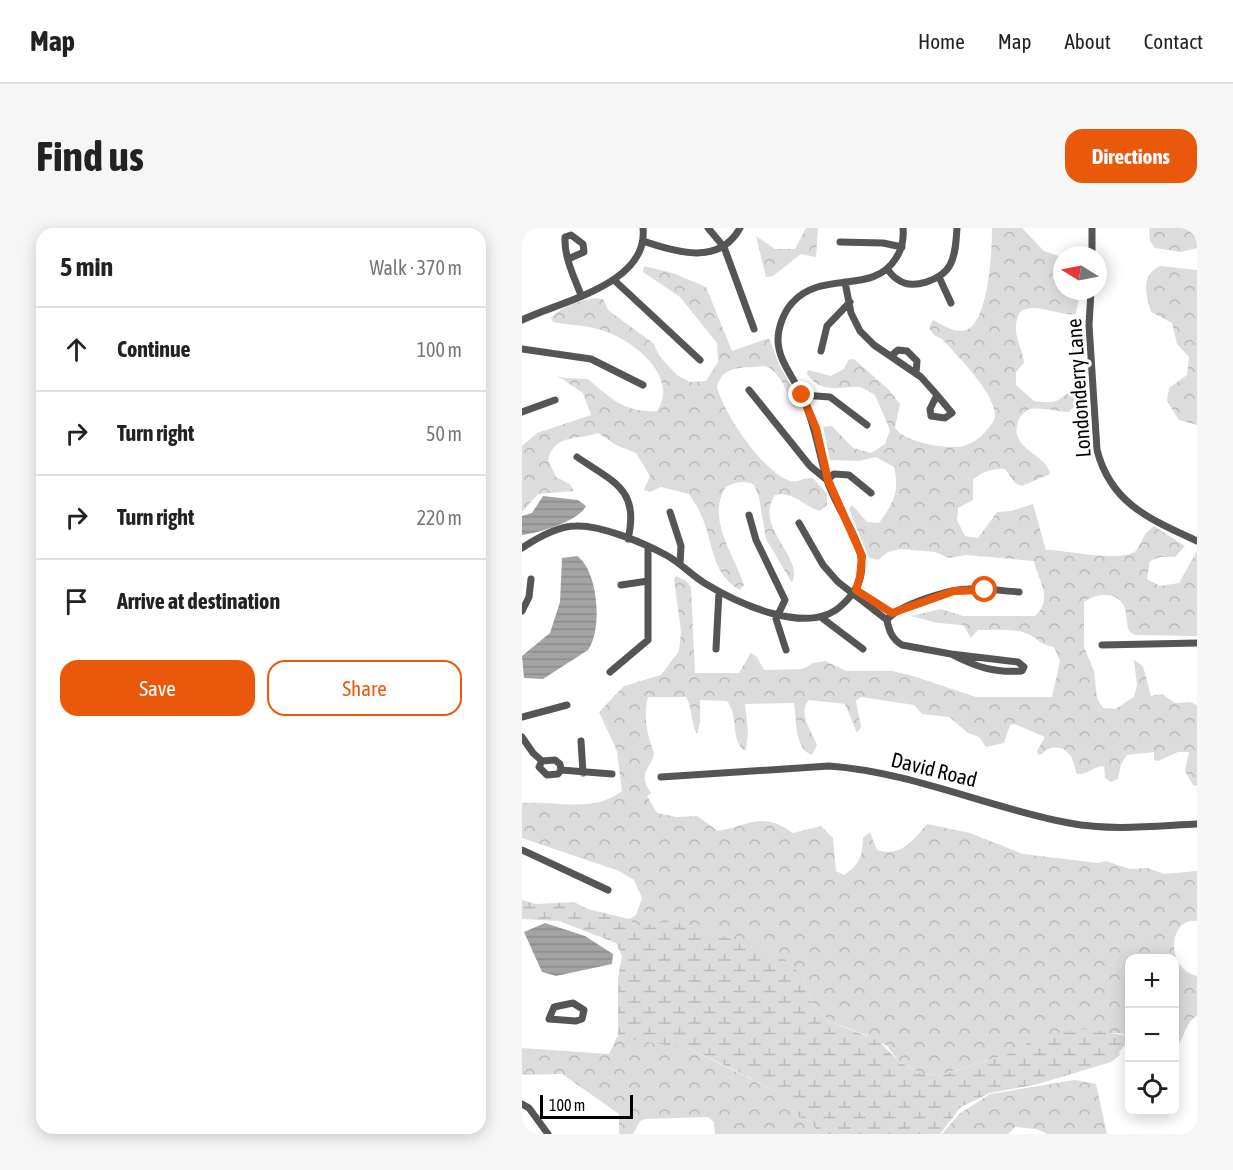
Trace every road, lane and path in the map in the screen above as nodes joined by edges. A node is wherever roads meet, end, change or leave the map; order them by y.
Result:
1 (643, 228) edge
2 (708, 228) edge
3 (740, 228) edge
4 (903, 228) edge
5 (957, 228) edge
6 (1092, 228) edge
7 (643, 241) junction
8 (840, 242) dead end
9 (1092, 246) edge
10 (724, 247) junction
11 (902, 248) junction
12 (568, 259) dead end
13 (887, 269) junction
14 (939, 277) junction
15 (614, 280) junction
16 (845, 282) junction
17 (581, 295) junction
18 (1090, 300) edge
19 (850, 302) junction
20 (951, 303) dead end
21 (522, 320) edge
22 (754, 329) dead end
23 (522, 350) edge
24 (821, 351) dead end
25 (891, 356) junction
26 (700, 360) dead end
27 (915, 373) junction
28 (643, 385) dead end
29 (749, 390) dead end
30 (802, 395) junction
31 (937, 395) dead end
32 (555, 400) dead end
33 (522, 412) edge
34 (867, 425) dead end
35 (577, 457) dead end
36 (828, 480) junction
37 (871, 493) dead end
38 (670, 512) dead end
39 (749, 515) dead end
40 (799, 523) dead end
41 (628, 539) junction
42 (1197, 541) edge
43 (648, 547) junction
44 (522, 548) edge
45 (680, 564) junction
46 (531, 579) dead end
47 (648, 581) junction
48 (621, 585) dead end
49 (719, 592) junction
50 (854, 592) junction
51 (1019, 592) dead end
52 (522, 611) edge
53 (778, 614) junction
54 (889, 616) junction
55 (822, 618) junction
56 (1197, 643) edge
57 (1102, 645) dead end
58 (716, 649) dead end
59 (786, 650) dead end
60 (862, 650) dead end
61 (951, 654) junction
62 (610, 672) dead end
63 (567, 705) dead end
64 (522, 717) edge
65 (522, 737) edge
66 (581, 741) dead end
67 (542, 761) junction
68 (561, 770) junction
69 (583, 773) junction
70 (612, 774) dead end
71 (661, 777) dead end
72 (1197, 824) edge
73 (522, 850) edge
74 (608, 890) dead end
75 (554, 1007) joint
76 (522, 1104) edge
77 (548, 1134) edge

1 - 7 street
2 - 10 street
3 - 10 street
4 - 11 street
5 - 14 street
6 - 9 street
7 - 10 street
7 - 15 street
8 - 11 street
10 - 22 street
11 - 13 street
12 - 17 street
13 - 14 street
13 - 16 street
14 - 20 street
15 - 17 street
15 - 26 street
16 - 19 street
16 - 30 street
17 - 21 street
18 - 42 street, Londonderry Lane
19 - 24 street
19 - 25 street
23 - 28 street
25 - 27 street
25 - 27 street
27 - 31 street
29 - 36 street
30 - 34 street
30 - 36 street
32 - 33 street
35 - 41 street
36 - 37 street
36 - 50 street
38 - 45 street
39 - 53 street
40 - 50 street
41 - 43 street
41 - 44 street
43 - 45 street
43 - 47 street
45 - 49 street
46 - 52 street
47 - 48 street
47 - 62 street
49 - 53 street
49 - 58 street
50 - 54 street
50 - 55 street
51 - 54 street
53 - 55 street
53 - 59 street
54 - 61 street
55 - 60 street
56 - 57 street
61 - 61 street
63 - 64 street
65 - 67 street
66 - 69 street
67 - 68 street
67 - 68 street
68 - 69 street
69 - 70 street
71 - 72 street, David Road
73 - 74 street
75 - 75 street
76 - 77 street

